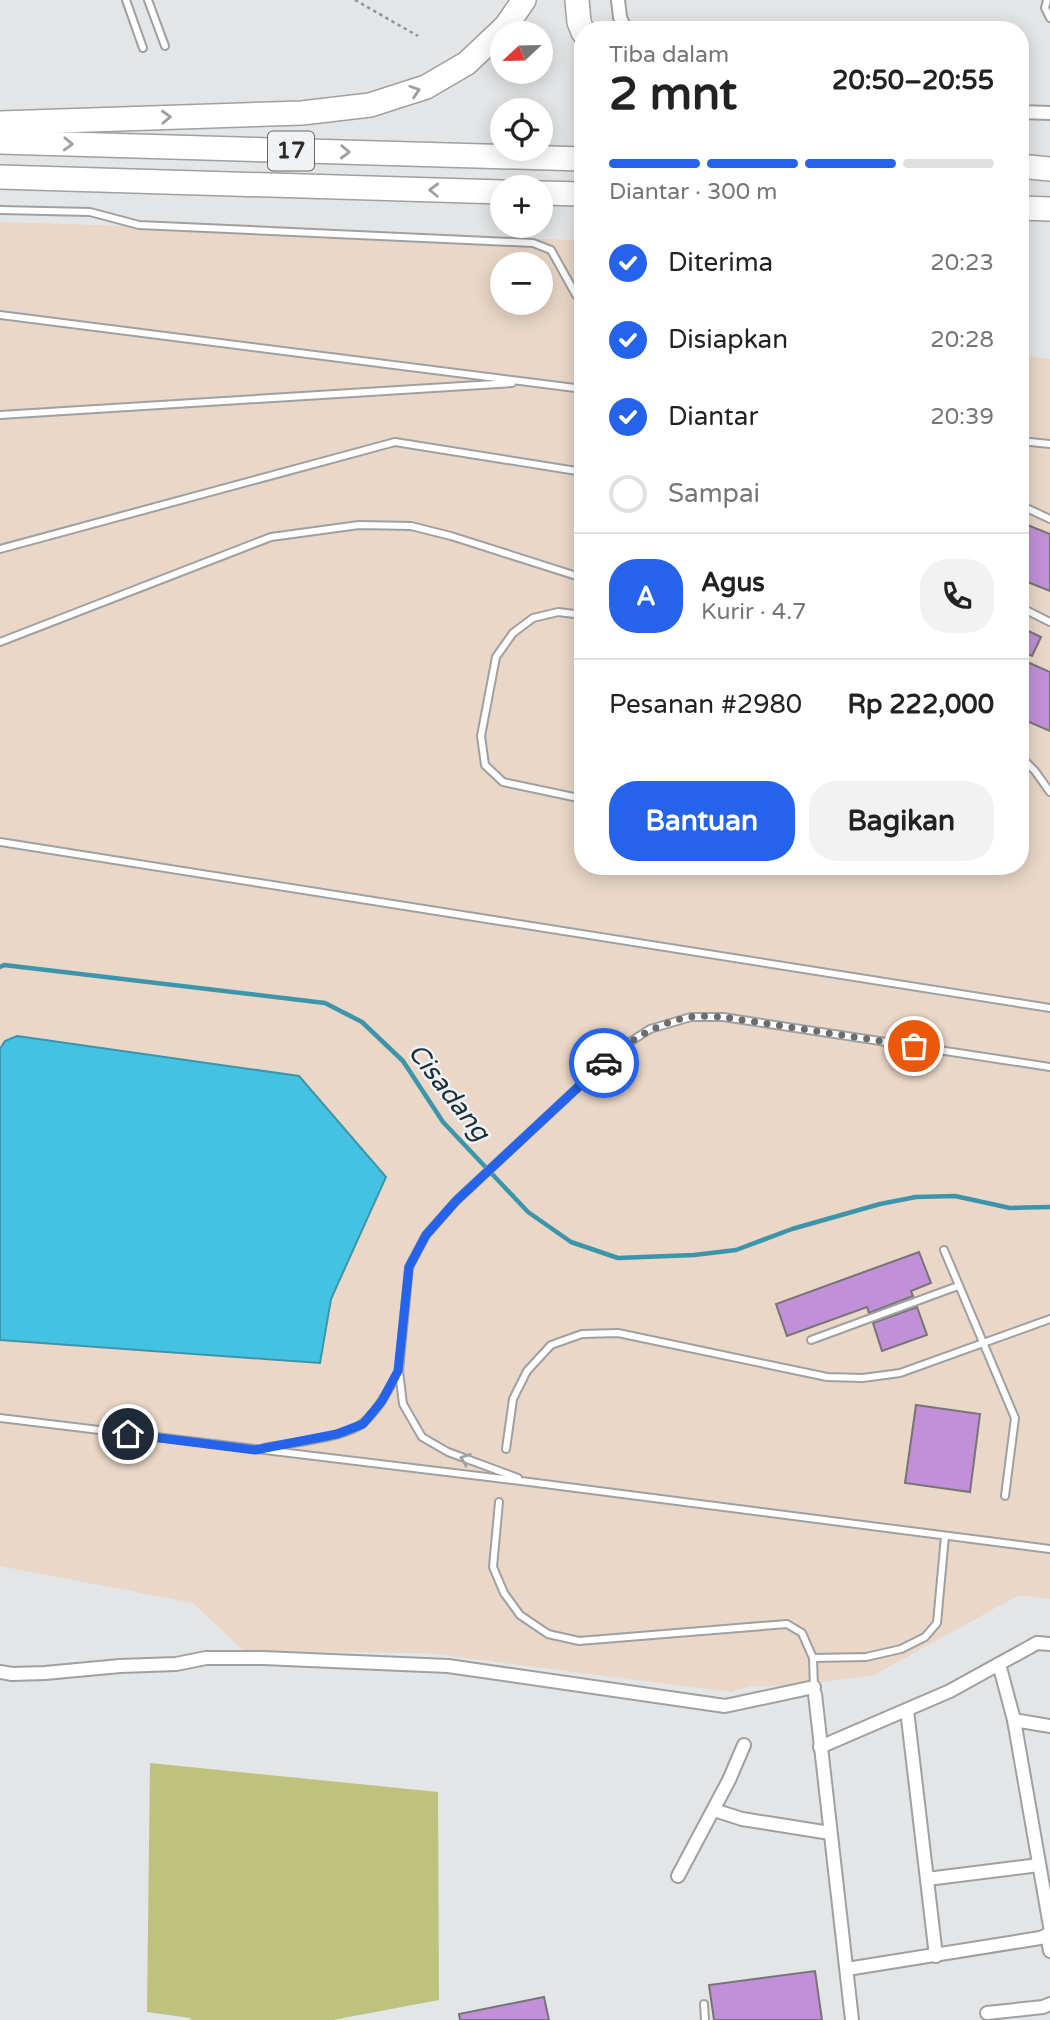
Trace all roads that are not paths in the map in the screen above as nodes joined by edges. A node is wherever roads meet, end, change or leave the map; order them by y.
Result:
1 (126, 0) edge
2 (148, 0) edge
3 (524, 0) edge
4 (577, 0) edge
5 (618, 0) edge
6 (1047, 0) edge
7 (1050, 18) edge
8 (579, 21) edge
9 (622, 21) edge
10 (165, 46) dead end
11 (143, 48) dead end
12 (1029, 112) edge
13 (1050, 113) edge
14 (0, 123) edge
15 (0, 142) edge
16 (574, 159) edge
17 (1029, 167) edge
18 (1050, 170) edge
19 (1029, 171) edge
20 (0, 177) edge
21 (490, 192) edge
22 (553, 193) edge
23 (574, 194) edge
24 (1029, 208) edge
25 (1050, 209) edge
26 (0, 210) edge
27 (574, 291) edge
28 (0, 315) edge
29 (527, 382) junction
30 (574, 387) edge
31 (0, 415) edge
32 (1029, 442) edge
33 (1050, 444) edge
34 (574, 471) edge
35 (1029, 509) edge
36 (1050, 519) edge
37 (0, 550) edge
38 (574, 575) edge
39 (1029, 612) edge
40 (574, 614) edge
41 (1050, 622) edge
42 (0, 642) edge
43 (1029, 765) edge
44 (1050, 792) edge
45 (574, 797) edge
46 (0, 842) edge
47 (1050, 1008) edge
48 (1050, 1067) edge
49 (944, 1250) dead end
50 (958, 1286) junction
51 (1050, 1319) edge
52 (811, 1340) dead end
53 (982, 1343) junction
54 (398, 1371) junction
55 (0, 1418) edge
56 (506, 1449) dead end
57 (255, 1450) junction
58 (529, 1482) junction
59 (1005, 1496) dead end
60 (499, 1502) dead end
61 (945, 1536) junction
62 (1050, 1549) edge
63 (1050, 1644) edge
64 (813, 1658) junction
65 (999, 1664) junction
66 (0, 1672) edge
67 (814, 1690) junction
68 (907, 1710) junction
69 (1014, 1720) junction
70 (1050, 1726) edge
71 (744, 1745) dead end
72 (820, 1747) junction
73 (714, 1810) junction
74 (830, 1833) junction
75 (1039, 1865) junction
76 (678, 1875) dead end
77 (927, 1879) junction
78 (1049, 1931) edge
79 (1050, 1951) edge
80 (936, 1956) junction
81 (847, 1969) junction
82 (704, 2004) dead end
83 (1050, 2004) edge
84 (987, 2013) dead end
85 (705, 2020) edge
86 (852, 2020) edge

1 - 11 lane
2 - 10 lane
14 -> 3 highway
4 - 8 highway
5 - 9 street
6 - 7 lane
12 - 13 street
15 -> 16 highway, 17
17 - 18 highway
18 - 19 highway
21 -> 20 highway, 17
22 - 23 highway
24 - 25 highway
26 - 27 lane
28 - 29 lane
29 - 30 lane
29 - 31 lane
32 - 33 lane
34 - 37 lane
35 - 36 lane
38 - 42 lane
39 - 41 lane
40 - 45 lane
43 - 44 lane
46 - 47 lane
48 - 54 lane
49 - 50 lane
50 - 52 lane
50 - 53 lane
51 - 53 lane
53 - 56 lane
53 - 59 lane
54 - 57 lane
58 -> 54 lane
55 - 57 lane
57 - 58 lane
58 - 61 lane
60 - 64 lane
61 - 62 lane
61 - 64 lane
63 - 65 street
64 - 67 lane
65 - 68 street
65 - 69 street
66 - 67 street
67 - 72 street
68 - 72 street
68 - 77 street
69 - 70 street
69 - 75 street
71 - 73 street
72 - 74 street
73 - 74 street
73 - 76 street
74 - 81 street
75 - 77 street
75 - 78 street
77 - 80 street
78 - 79 street
78 - 80 street
80 - 81 street
81 - 86 street
82 - 85 lane
83 - 84 street

